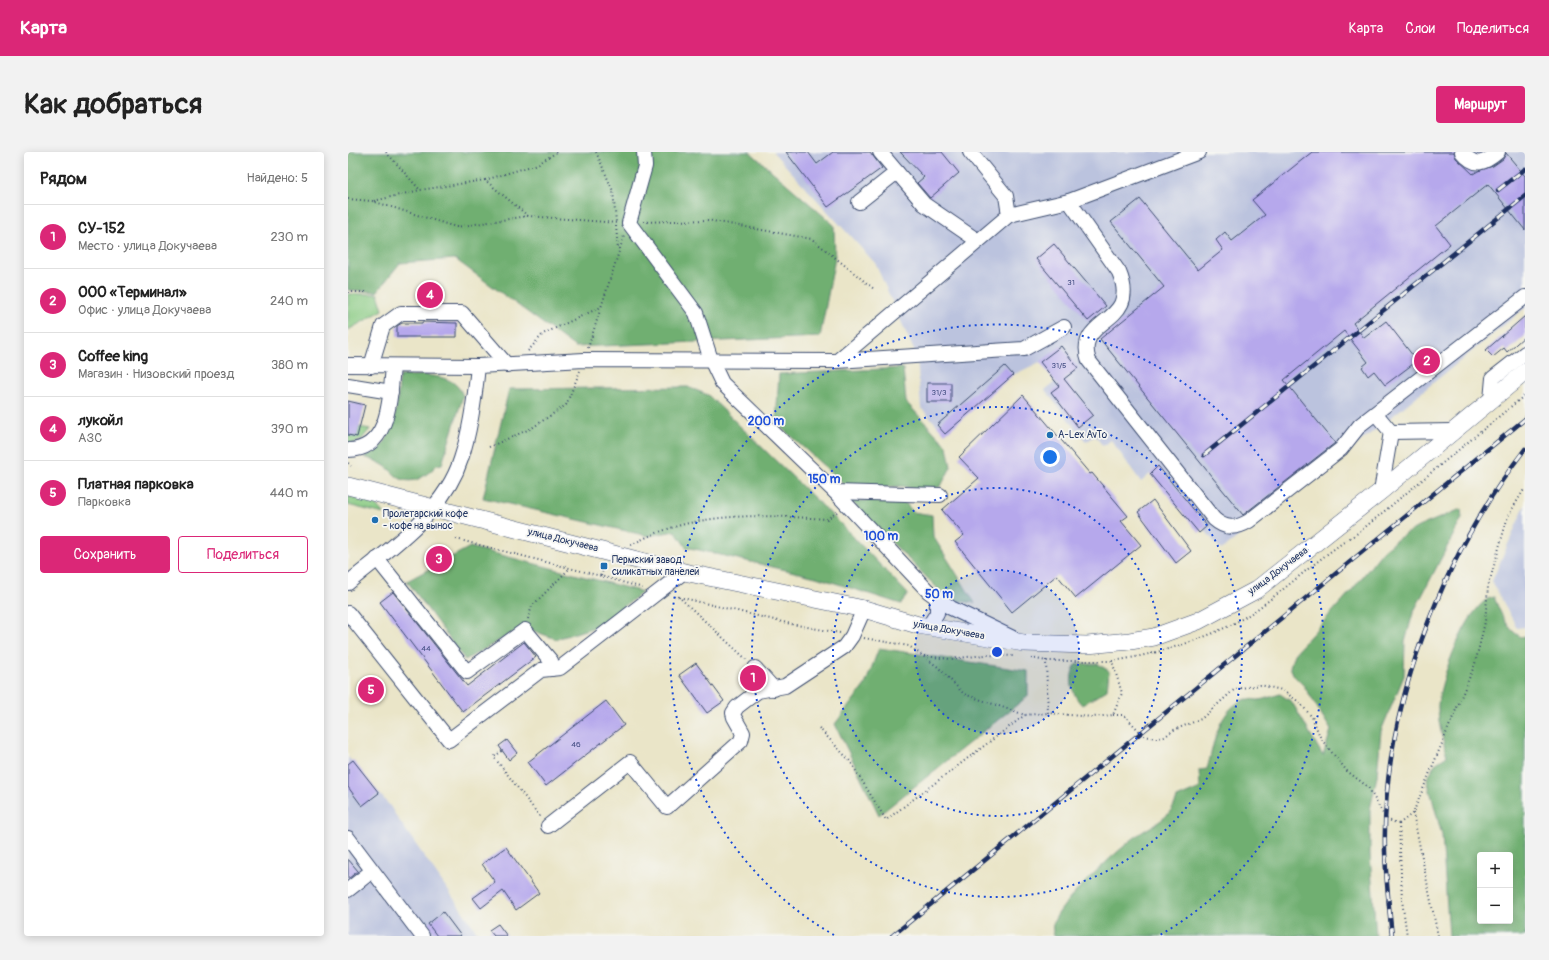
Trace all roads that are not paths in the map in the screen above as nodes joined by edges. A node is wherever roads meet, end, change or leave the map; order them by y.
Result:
1 (644, 152) edge
2 (880, 152) edge
3 (970, 152) edge
4 (1200, 152) edge
5 (1462, 152) edge
6 (1498, 152) edge
7 (897, 172) junction
8 (1069, 201) junction
9 (859, 202) dead end
10 (1009, 215) junction
11 (978, 241) junction
12 (1525, 297) edge
13 (1064, 327) dead end
14 (1525, 353) edge
15 (711, 360) junction
16 (837, 361) junction
17 (512, 364) junction
18 (348, 365) edge
19 (371, 366) junction
20 (393, 366) junction
21 (478, 366) junction
22 (1525, 372) edge
23 (348, 385) edge
24 (391, 392) junction
25 (1491, 400) junction
26 (1376, 414) junction
27 (1453, 430) junction
28 (1391, 432) junction
29 (348, 450) edge
30 (348, 486) edge
31 (1381, 491) junction
32 (835, 492) junction
33 (940, 495) dead end
34 (433, 507) junction
35 (377, 559) junction
36 (684, 572) junction
37 (350, 580) edge
38 (937, 597) junction
39 (864, 609) junction
40 (348, 613) edge
41 (928, 627) junction
42 (1023, 652) junction
43 (755, 668) road end
44 (551, 669) junction
45 (774, 689) junction
46 (548, 826) road end
47 (348, 838) edge
48 (372, 871) junction
49 (348, 890) edge
50 (422, 936) edge

1 - 15 street
2 - 7 street
3 - 10 street
4 - 8 street
5 - 6 street
7 - 9 street
7 - 11 street
8 - 10 street
8 - 26 street
10 - 11 street
11 - 16 street
12 - 26 street
13 - 16 street
14 - 25 street
15 - 16 street
15 - 17 street
15 - 32 street
17 - 19 street
17 - 21 street
18 - 19 street
19 - 20 street
20 - 21 street
20 - 24 street
21 - 34 street
22 - 25 main road, улица Докучаева
23 - 24 street
24 - 29 street
25 - 27 main road, улица Докучаева
26 - 28 street
27 - 28 street
27 - 31 main road, улица Докучаева
28 - 31 street
30 - 34 main road, улица Докучаева
31 - 42 main road, улица Докучаева
32 - 33 street
32 - 38 street
34 - 35 street
34 - 36 main road, улица Докучаева
35 - 37 street
35 - 44 street
36 - 39 main road, улица Докучаева
36 - 44 street
38 - 41 street
38 - 42 street
39 - 41 main road, улица Докучаева
39 - 45 street
40 - 44 street
41 - 42 main road, улица Докучаева
43 - 45 street
45 - 46 street
47 - 48 street
48 - 49 street
48 - 50 street

